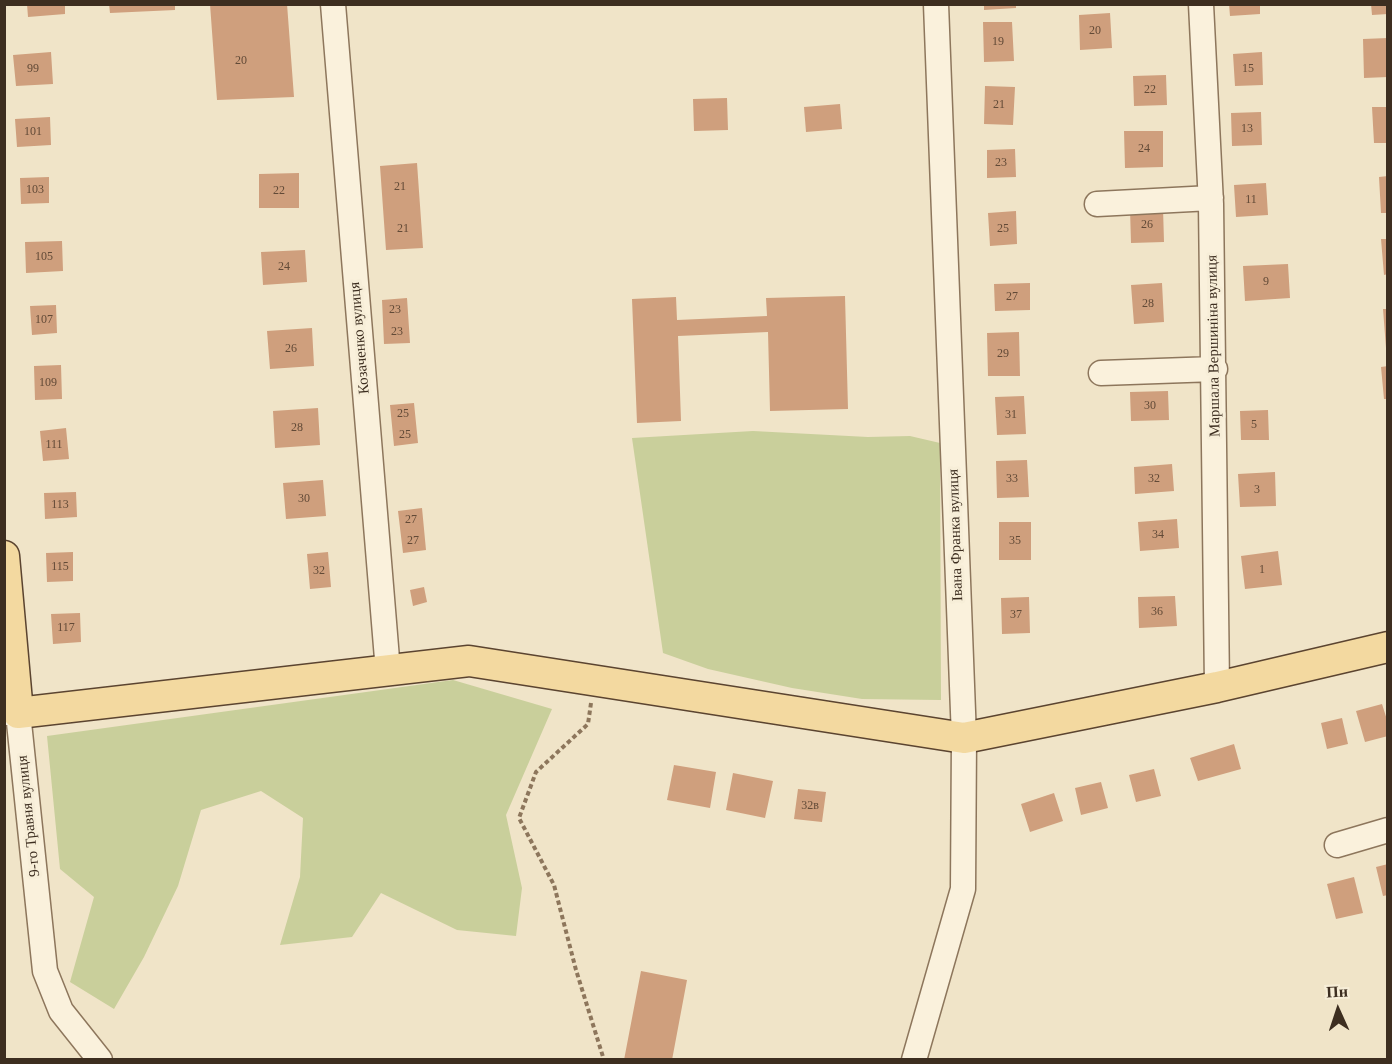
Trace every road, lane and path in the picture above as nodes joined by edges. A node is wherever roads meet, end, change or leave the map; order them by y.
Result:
1 (333, 4) edge
2 (936, 4) edge
3 (1201, 4) edge
4 (1211, 198) junction
5 (1097, 204) dead end
6 (1215, 369) junction
7 (1101, 373) dead end
8 (4, 556) edge
9 (1388, 647) edge
10 (388, 671) junction
11 (595, 681) junction
12 (1217, 687) junction
13 (11, 713) edge
14 (964, 738) junction
15 (1388, 830) edge
16 (1337, 845) dead end
17 (100, 1059) edge
18 (604, 1059) edge
19 (914, 1059) edge

1 - 10 street, Козаченко вулиця
2 - 14 street, Івана Франка вулиця
3 - 4 street, Маршала Вершиніна вулиця
4 - 5 street
4 - 6 street, Маршала Вершиніна вулиця
6 - 7 street
6 - 12 street, Маршала Вершиніна вулиця
8 - 13 main road, 9-го Травня вулиця
9 - 12 main road
10 - 11 main road
10 - 13 main road
11 - 14 main road
11 - 18 path
12 - 14 main road
13 - 17 street, 9-го Травня вулиця
14 - 19 street, Івана Франка вулиця
15 - 16 street

